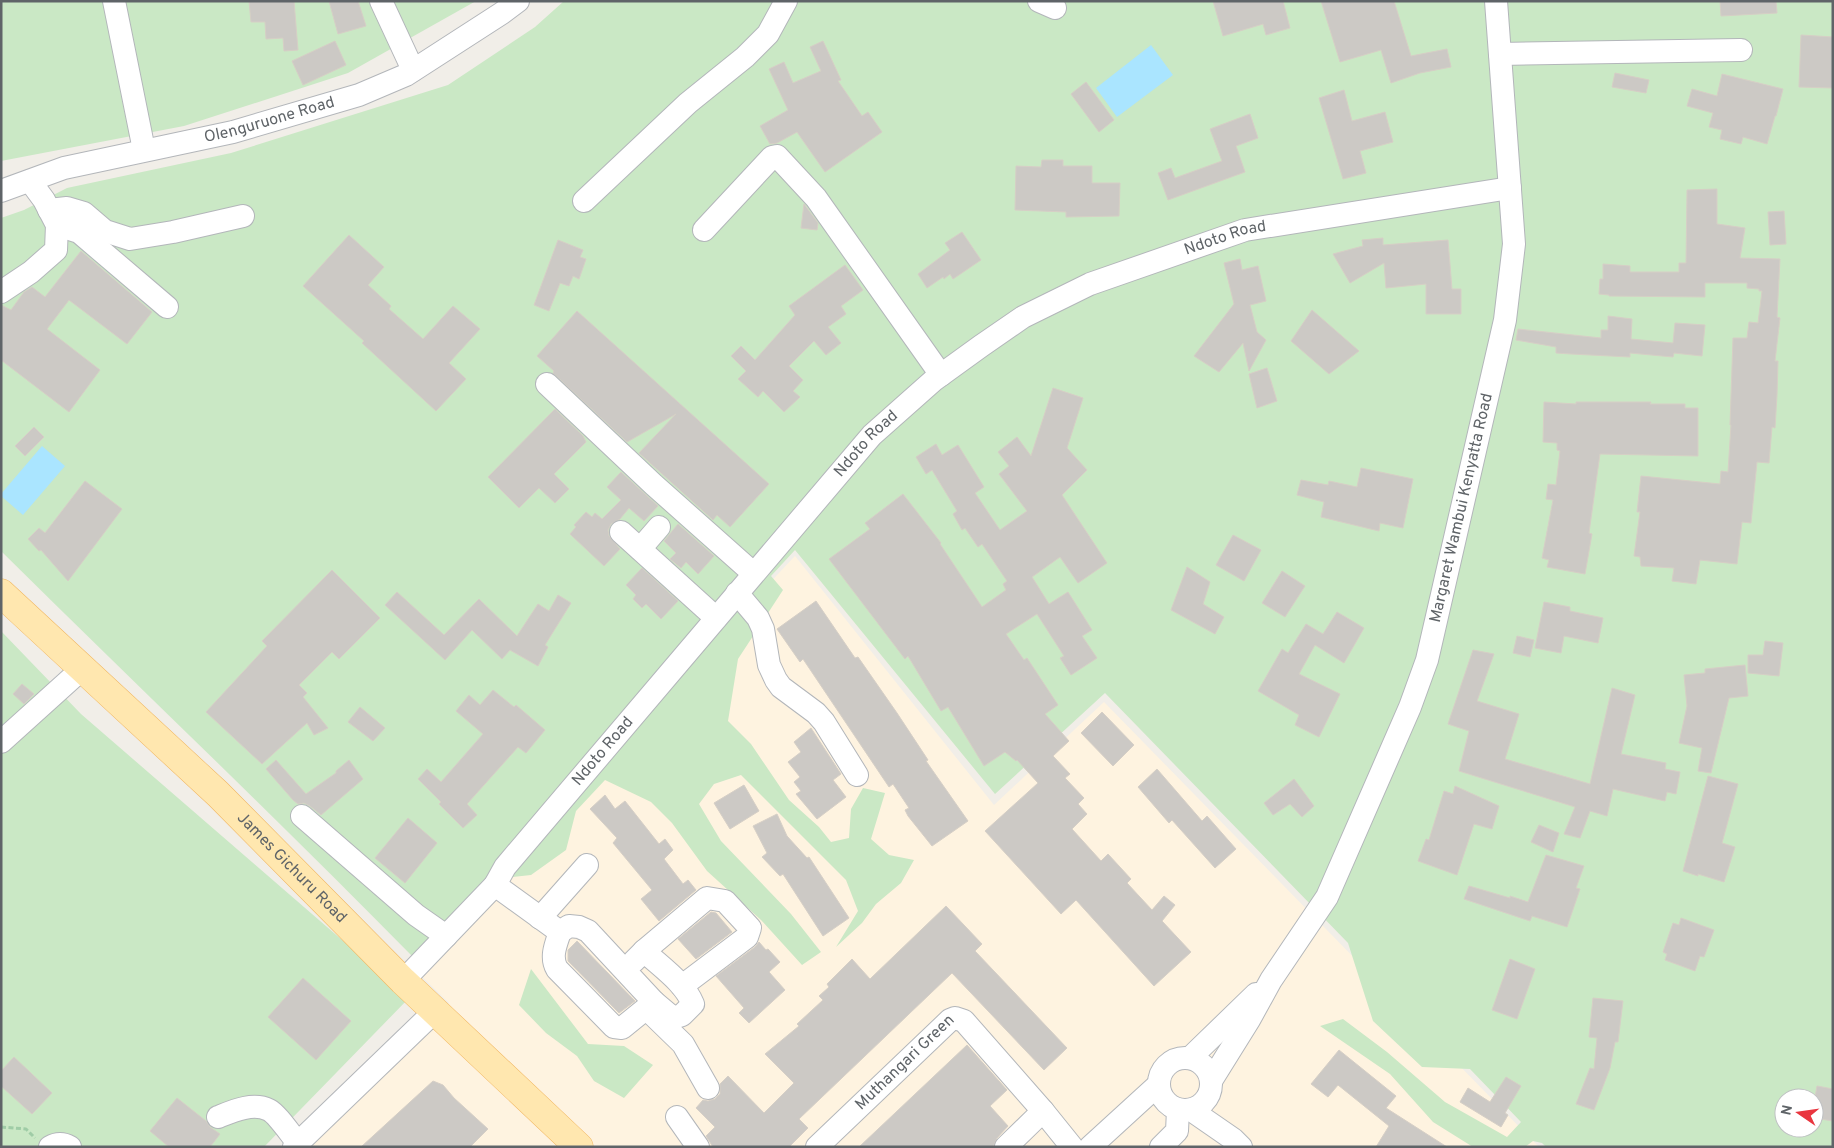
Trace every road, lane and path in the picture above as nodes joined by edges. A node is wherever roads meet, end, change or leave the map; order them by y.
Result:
1 (114, 1) edge
2 (381, 1) edge
3 (518, 1) edge
4 (786, 1) edge
5 (1496, 1) edge
6 (1741, 50) dead end
7 (1500, 54) junction
8 (413, 70) junction
9 (144, 150) junction
10 (30, 181) junction
11 (1510, 188) junction
12 (1, 191) edge
13 (584, 201) dead end
14 (244, 216) dead end
15 (53, 218) junction
16 (704, 230) dead end
17 (1, 292) edge
18 (167, 307) dead end
19 (941, 375) junction
20 (548, 384) dead end
21 (659, 527) dead end
22 (621, 532) dead end
23 (640, 549) junction
24 (753, 573) junction
25 (1, 593) edge
26 (737, 593) junction
27 (716, 618) junction
28 (83, 668) junction
29 (1, 742) edge
30 (857, 775) dead end
31 (302, 816) dead end
32 (587, 865) dead end
33 (495, 885) junction
34 (540, 918) junction
35 (560, 932) junction
36 (446, 936) junction
37 (644, 952) junction
38 (624, 970) junction
39 (1271, 980) junction
40 (403, 981) junction
41 (682, 986) junction
42 (650, 1005) junction
43 (435, 1012) junction
44 (682, 1015) junction
45 (1190, 1058) junction
46 (696, 1068) junction
47 (1159, 1084) junction
48 (708, 1088) dead end
49 (1197, 1099) junction
50 (1043, 1111) junction
51 (218, 1117) dead end
52 (677, 1117) dead end
53 (1, 1127) edge
54 (1237, 1143) edge
55 (44, 1144) edge
56 (296, 1145) edge
57 (70, 1147) edge
58 (579, 1147) edge
59 (698, 1147) edge
60 (817, 1147) edge
61 (1006, 1147) edge
62 (1072, 1147) edge
63 (1090, 1147) edge
64 (1161, 1147) edge

1 - 9 street
2 - 8 street
3 - 8 street, Olenguruone Road
4 - 13 street
5 - 7 street, Margaret Wambui Kenyatta Road
6 - 7 street
7 - 11 street, Margaret Wambui Kenyatta Road
8 - 9 street, Olenguruone Road
9 - 10 street, Olenguruone Road
10 - 12 street, Olenguruone Road
10 - 15 street
11 - 19 street, Ndoto Road
11 - 39 street, Margaret Wambui Kenyatta Road
14 - 15 street
15 - 17 street
15 - 18 street
16 - 19 street
19 - 24 street, Ndoto Road
20 - 24 street
21 - 23 street
22 - 23 street
23 - 27 street
24 - 26 street, Ndoto Road
25 - 28 main road, James Gichuru Road
26 - 27 street, Ndoto Road
26 - 30 street
27 - 33 street, Ndoto Road
28 - 29 street
28 - 40 main road, James Gichuru Road
31 - 36 street
32 - 34 street
33 - 34 street
33 - 36 street, Ndoto Road
34 - 35 street
35 - 38 street
35 - 42 street
36 - 40 street, Ndoto Road
37 - 38 street
37 - 41 street
37 - 41 street
38 - 42 street
39 - 45 street, Margaret Wambui Kenyatta Road
39 - 49 street, Margaret Wambui Kenyatta Road
40 - 43 main road, James Gichuru Road
41 - 44 street
42 - 44 street
42 - 46 street
43 - 56 street
43 - 58 main road, James Gichuru Road
44 - 46 street
45 - 47 street
45 - 49 street
46 - 48 street
47 - 49 street
47 - 63 street
49 - 54 street
49 - 64 street, Margaret Wambui Kenyatta Road
50 - 60 street, Muthangari Green
50 - 61 street
50 - 62 street, Muthangari Green
51 - 56 street
52 - 59 street
53 - 55 path
55 - 57 street

